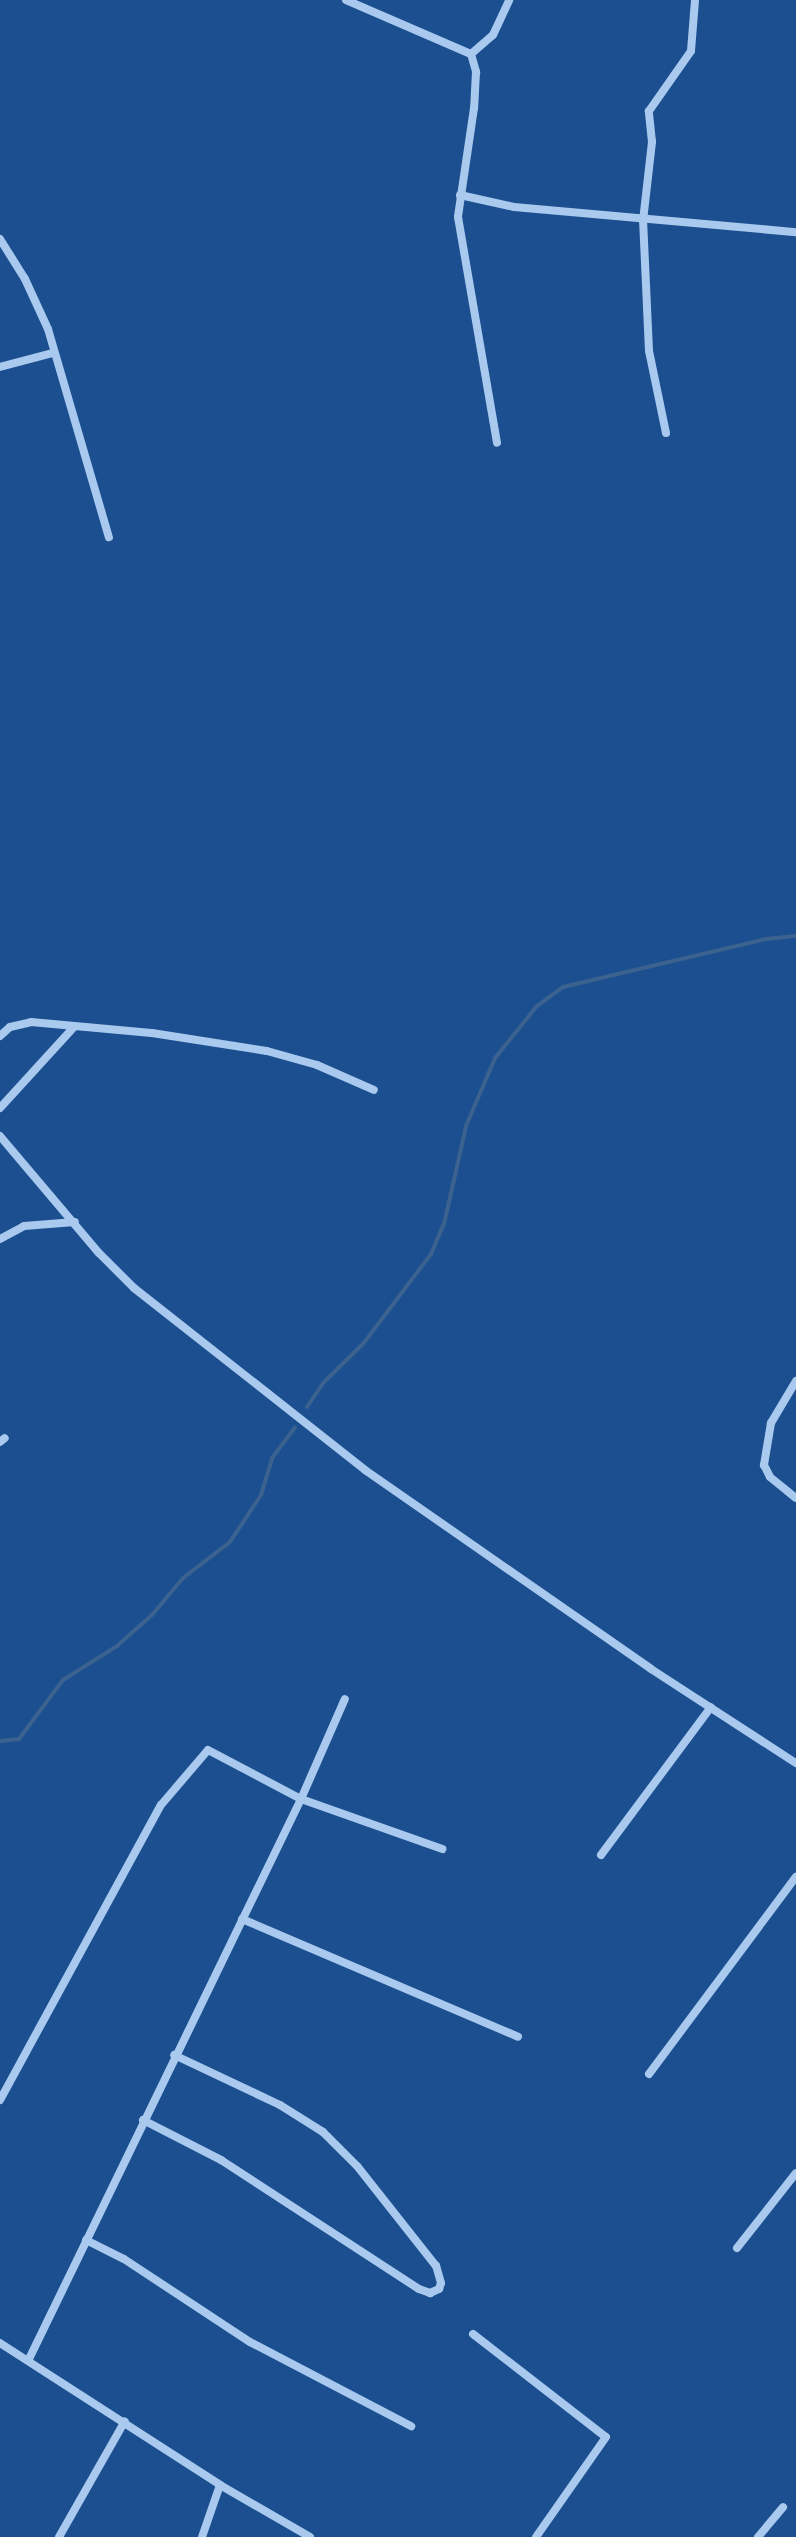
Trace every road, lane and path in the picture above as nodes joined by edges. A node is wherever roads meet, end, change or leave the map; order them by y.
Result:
1 (346, 0) edge
2 (509, 0) edge
3 (695, 0) edge
4 (471, 54) junction
5 (460, 195) junction
6 (643, 221) junction
7 (796, 232) edge
8 (0, 239) edge
9 (53, 353) junction
10 (0, 367) edge
11 (666, 433) dead end
12 (497, 443) dead end
13 (109, 537) dead end
14 (74, 1027) junction
15 (0, 1036) edge
16 (374, 1090) dead end
17 (0, 1108) edge
18 (0, 1136) edge
19 (75, 1222) junction
20 (0, 1239) edge
21 (796, 1381) edge
22 (796, 1498) edge
23 (345, 1699) dead end
24 (711, 1707) junction
25 (796, 1763) edge
26 (301, 1799) junction
27 (442, 1849) dead end
28 (601, 1855) dead end
29 (796, 1877) edge
30 (242, 1919) junction
31 (518, 2037) dead end
32 (174, 2055) junction
33 (649, 2074) dead end
34 (0, 2100) edge
35 (143, 2120) junction
36 (796, 2173) edge
37 (86, 2240) junction
38 (737, 2248) dead end
39 (473, 2334) dead end
40 (0, 2343) edge
41 (29, 2359) junction
42 (125, 2421) junction
43 (411, 2426) dead end
44 (220, 2485) junction
45 (783, 2507) dead end
46 (59, 2537) edge
47 (202, 2537) edge
48 (310, 2537) edge
49 (536, 2537) edge
50 (758, 2537) edge

1 - 4 street
2 - 4 street
3 - 6 street
4 - 5 street
5 - 6 street
5 - 12 street
6 - 7 street
6 - 11 street
8 - 9 street
9 - 10 street
9 - 13 street
14 - 15 street
14 - 16 street
14 - 17 street
18 - 19 street
19 - 20 street
19 - 24 street
21 - 22 street
23 - 26 street
24 - 25 street
24 - 28 street
26 - 27 street
26 - 30 street
26 - 34 street
29 - 33 street
30 - 31 street
30 - 32 street
32 - 35 street
32 - 35 street
35 - 37 street
36 - 38 street
37 - 41 street
37 - 43 street
39 - 49 street
40 - 41 street
41 - 42 street
42 - 44 street
42 - 46 street
44 - 47 street
44 - 48 street
45 - 50 street

